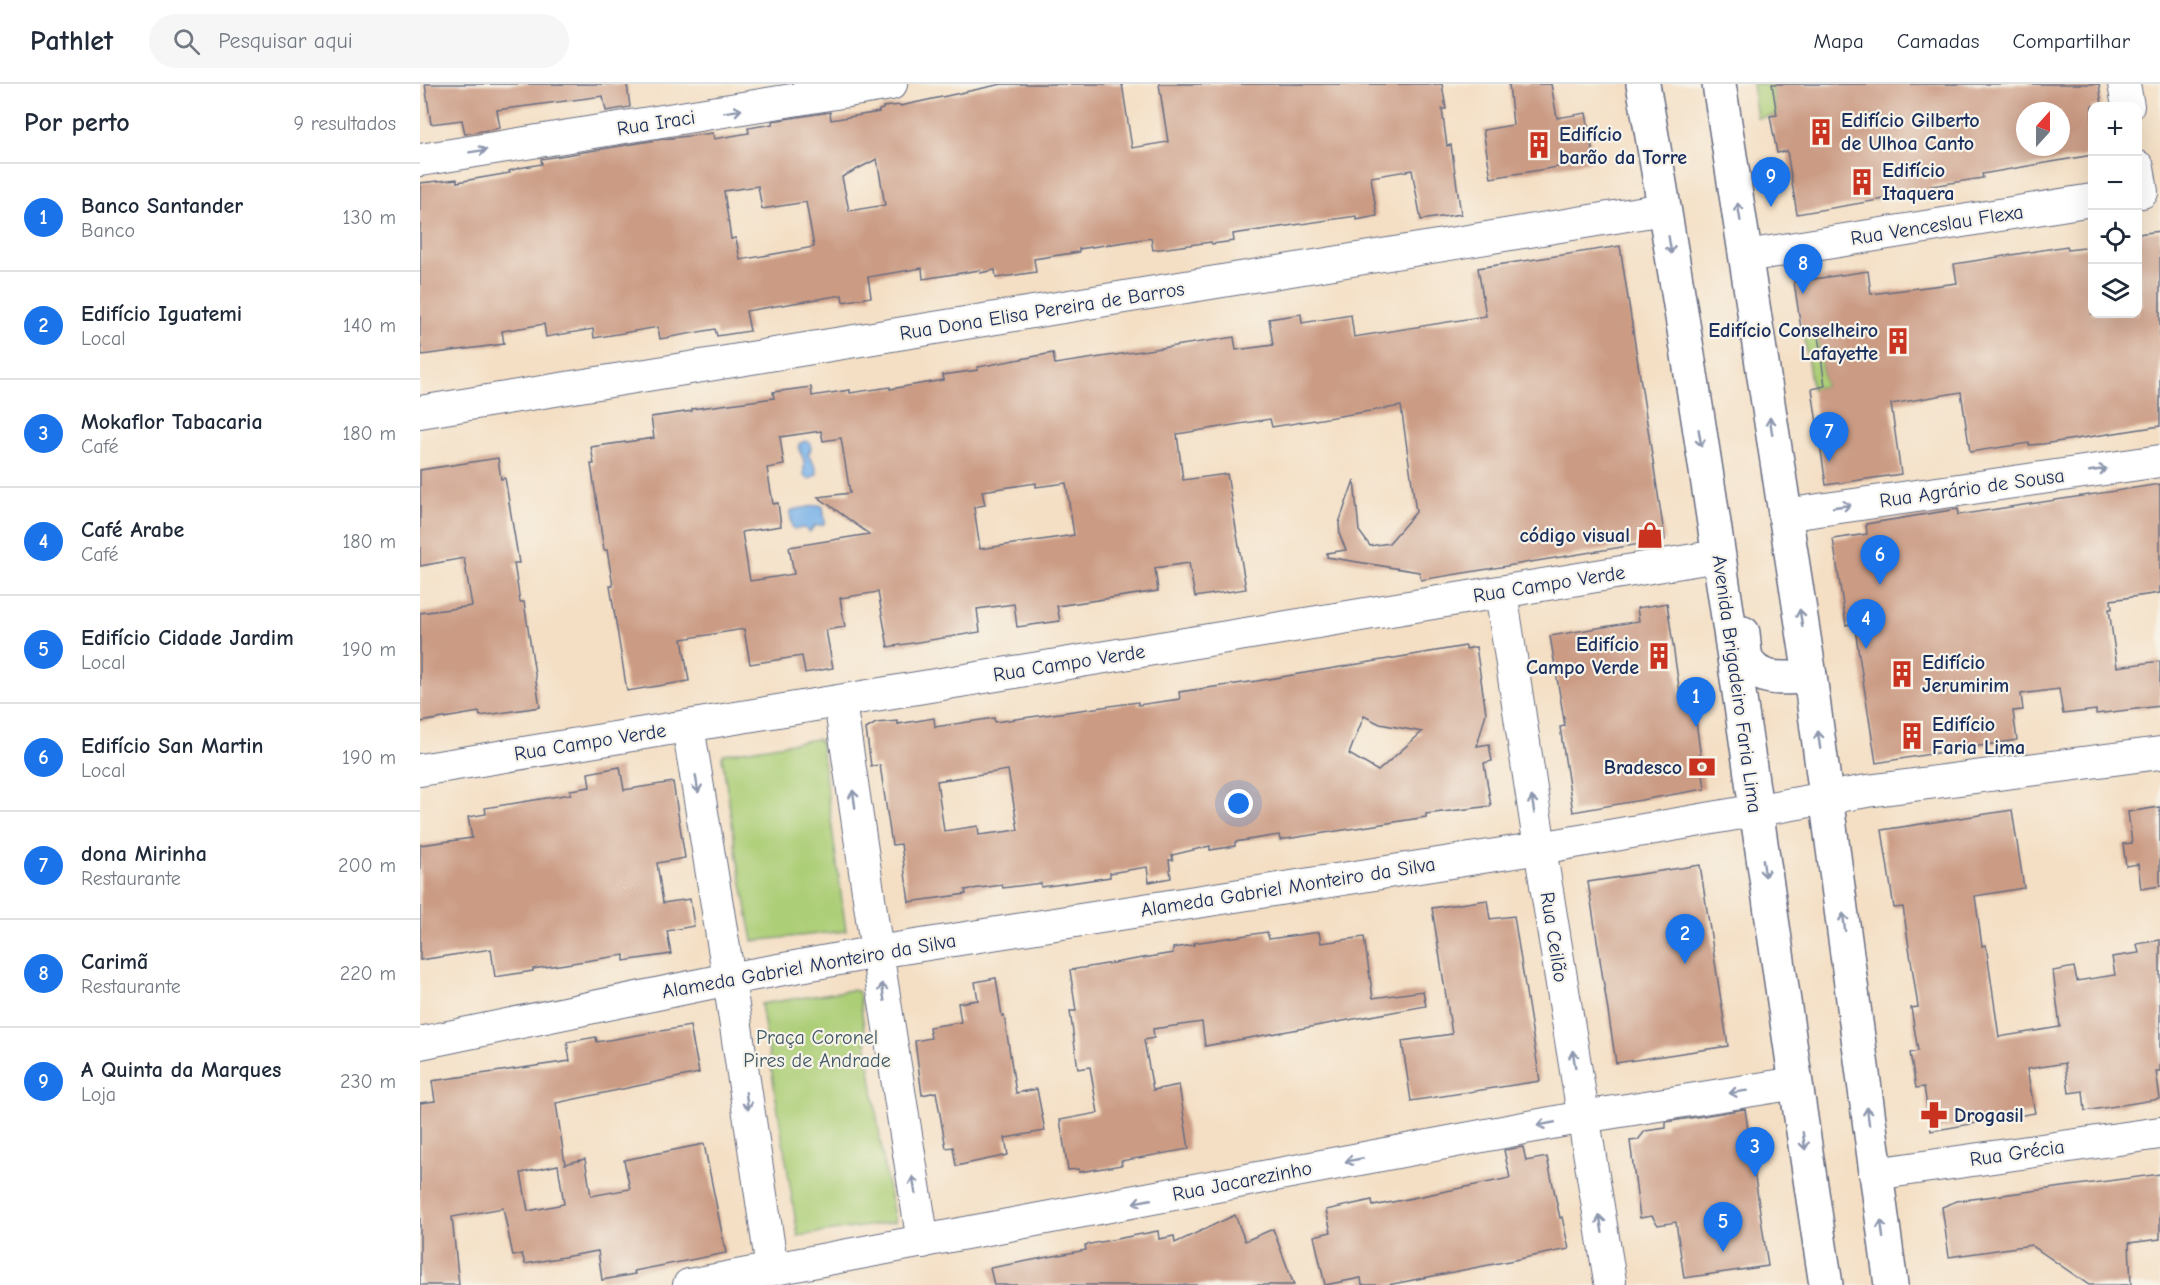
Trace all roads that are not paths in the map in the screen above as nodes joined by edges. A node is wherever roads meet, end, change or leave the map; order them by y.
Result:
1 (891, 84) edge
2 (1643, 84) edge
3 (1719, 84) edge
4 (2124, 84) edge
5 (2127, 102) edge
6 (420, 160) edge
7 (2088, 201) edge
8 (1664, 209) junction
9 (1746, 256) junction
10 (420, 412) edge
11 (2160, 461) edge
12 (1784, 515) junction
13 (1718, 556) junction
14 (1501, 592) junction
15 (1726, 611) junction
16 (1810, 676) junction
17 (840, 702) junction
18 (688, 726) junction
19 (2160, 753) edge
20 (420, 770) edge
21 (1827, 798) junction
22 (1756, 810) junction
23 (1540, 848) junction
24 (877, 952) junction
25 (729, 979) junction
26 (420, 1043) edge
27 (1796, 1083) junction
28 (1583, 1117) junction
29 (2160, 1133) edge
30 (1875, 1174) junction
31 (923, 1242) junction
32 (772, 1269) junction
33 (1610, 1281) dead end
34 (689, 1285) edge
35 (1826, 1285) edge
36 (1891, 1285) edge

6 -> 1 street, Rua Iraci
2 - 8 highway, Avenida Brigadeiro Faria Lima
9 -> 3 highway
4 - 5 street
7 - 9 street, Rua Venceslau Flexa
8 - 10 street, Rua Dona Elisa Pereira de Barros
8 -> 13 highway, Avenida Brigadeiro Faria Lima
12 -> 9 highway
12 -> 11 street, Rua Agrário de Sousa
16 -> 12 highway
13 - 14 street, Rua Campo Verde
13 - 15 highway, Avenida Brigadeiro Faria Lima
14 - 17 street, Rua Campo Verde
23 -> 14 street, Rua Ceilão
15 - 16 highway
15 - 22 highway, Avenida Brigadeiro Faria Lima
21 -> 16 highway
17 - 18 street, Rua Campo Verde
24 -> 17 street
18 - 20 street, Rua Campo Verde
18 -> 25 street
19 - 21 street, Alameda Gabriel Monteiro da Silva
21 - 22 street, Alameda Gabriel Monteiro da Silva
30 -> 21 highway
22 - 23 street, Alameda Gabriel Monteiro da Silva
22 -> 27 highway, Avenida Brigadeiro Faria Lima
23 - 24 street, Alameda Gabriel Monteiro da Silva
28 -> 23 street, Rua Ceilão
24 - 25 street, Alameda Gabriel Monteiro da Silva
31 -> 24 street
25 - 26 street, Alameda Gabriel Monteiro da Silva
25 -> 32 street
27 -> 28 street, Rua Jacarezinho
27 -> 35 highway, Avenida Brigadeiro Faria Lima
28 -> 31 street, Rua Jacarezinho
33 -> 28 street, Rua Ceilão
29 - 30 street, Rua Grécia
36 -> 30 highway
31 - 32 street, Rua Jacarezinho
32 - 34 street, Rua Jacarezinho

